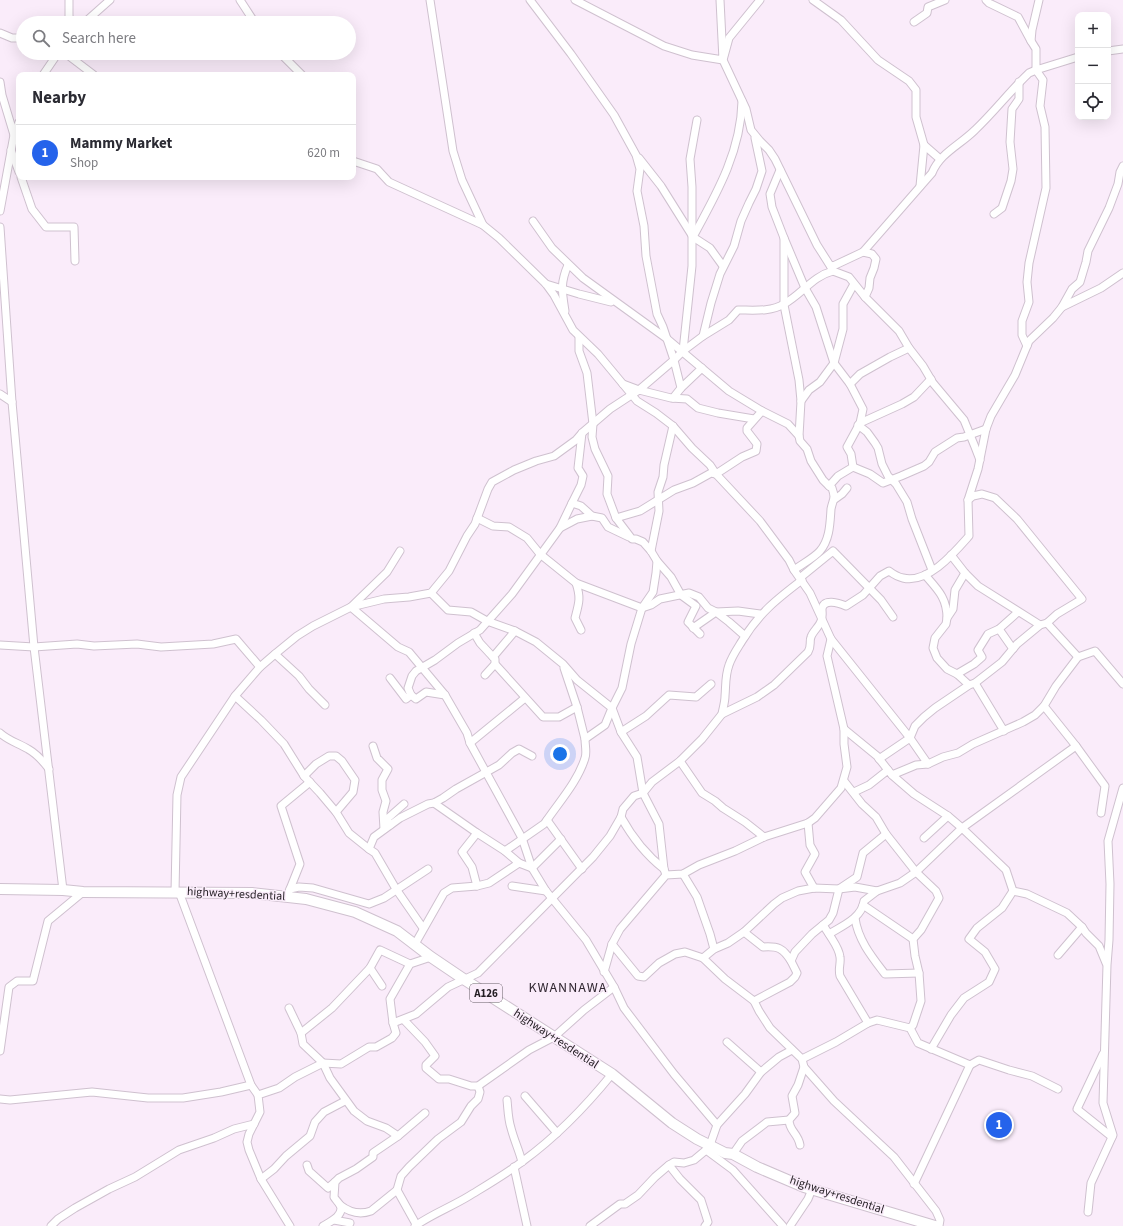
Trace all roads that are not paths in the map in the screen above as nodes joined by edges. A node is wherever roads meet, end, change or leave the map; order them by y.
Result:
1 (68, 0) edge
2 (110, 0) edge
3 (240, 0) edge
4 (430, 0) edge
5 (530, 0) edge
6 (574, 0) edge
7 (720, 0) edge
8 (760, 0) edge
9 (813, 0) edge
10 (945, 0) edge
11 (986, 0) edge
12 (1039, 0) edge
13 (69, 16) edge
14 (92, 16) edge
15 (250, 16) edge
16 (914, 22) dead end
17 (0, 33) edge
18 (16, 38) edge
19 (1031, 41) junction
20 (1123, 49) edge
21 (1111, 51) edge
22 (1075, 58) edge
23 (53, 60) edge
24 (74, 60) edge
25 (287, 60) edge
26 (723, 60) junction
27 (1036, 70) junction
28 (45, 72) edge
29 (90, 72) edge
30 (299, 72) edge
31 (0, 82) edge
32 (1019, 82) junction
33 (742, 99) junction
34 (697, 120) dead end
35 (16, 130) edge
36 (754, 134) junction
37 (14, 135) junction
38 (924, 144) junction
39 (11, 149) junction
40 (636, 155) junction
41 (940, 159) junction
42 (356, 162) edge
43 (16, 163) edge
44 (1123, 166) edge
45 (780, 170) junction
46 (22, 180) edge
47 (920, 186) junction
48 (0, 211) edge
49 (994, 214) dead end
50 (533, 221) dead end
51 (483, 225) junction
52 (0, 227) edge
53 (693, 237) junction
54 (784, 238) junction
55 (863, 252) junction
56 (75, 261) dead end
57 (568, 265) junction
58 (723, 266) junction
59 (832, 268) junction
60 (1123, 273) edge
61 (546, 284) junction
62 (854, 284) junction
63 (805, 288) junction
64 (562, 289) junction
65 (865, 297) junction
66 (615, 303) junction
67 (784, 305) junction
68 (1062, 307) junction
69 (565, 316) junction
70 (703, 336) junction
71 (579, 337) junction
72 (666, 338) junction
73 (1027, 346) junction
74 (909, 348) junction
75 (683, 351) junction
76 (674, 360) junction
77 (834, 363) junction
78 (702, 368) junction
79 (931, 379) junction
80 (621, 383) junction
81 (850, 384) junction
82 (681, 388) junction
83 (638, 390) junction
84 (0, 394) edge
85 (631, 394) junction
86 (673, 398) junction
87 (801, 400) junction
88 (12, 402) junction
89 (762, 411) junction
90 (754, 419) junction
91 (593, 424) junction
92 (859, 424) junction
93 (673, 426) junction
94 (986, 429) junction
95 (582, 433) junction
96 (970, 434) junction
97 (799, 436) junction
98 (980, 460) junction
99 (853, 467) junction
100 (716, 474) junction
101 (892, 480) junction
102 (829, 486) junction
103 (847, 488) dead end
104 (835, 499) junction
105 (659, 500) junction
106 (968, 500) junction
107 (572, 503) junction
108 (592, 516) junction
109 (478, 518) junction
110 (616, 518) junction
111 (560, 528) junction
112 (632, 538) junction
113 (400, 551) dead end
114 (651, 551) junction
115 (540, 554) junction
116 (951, 555) junction
117 (657, 562) junction
118 (794, 570) junction
119 (932, 570) junction
120 (965, 573) junction
121 (925, 575) junction
122 (801, 578) junction
123 (576, 583) junction
124 (869, 589) junction
125 (431, 593) junction
126 (681, 595) junction
127 (351, 607) junction
128 (642, 608) junction
129 (716, 612) junction
130 (1018, 612) junction
131 (760, 614) junction
132 (893, 617) dead end
133 (947, 618) junction
134 (822, 620) junction
135 (487, 621) junction
136 (1044, 624) junction
137 (693, 628) junction
138 (999, 629) junction
139 (580, 630) dead end
140 (515, 631) junction
141 (474, 633) junction
142 (700, 634) dead end
143 (745, 636) junction
144 (831, 639) junction
145 (0, 645) edge
146 (34, 647) junction
147 (1013, 649) junction
148 (275, 654) junction
149 (493, 657) junction
150 (1078, 657) junction
151 (496, 664) junction
152 (563, 664) junction
153 (260, 667) junction
154 (421, 667) junction
155 (957, 674) junction
156 (485, 675) dead end
157 (390, 678) dead end
158 (711, 684) dead end
159 (972, 684) junction
160 (1123, 684) edge
161 (411, 695) junction
162 (445, 695) junction
163 (235, 696) junction
164 (525, 698) junction
165 (325, 705) dead end
166 (1044, 706) junction
167 (577, 708) junction
168 (612, 708) junction
169 (722, 714) junction
170 (844, 728) junction
171 (621, 732) junction
172 (1004, 732) junction
173 (0, 733) edge
174 (910, 738) junction
175 (585, 739) junction
176 (470, 743) junction
177 (373, 746) dead end
178 (1076, 746) junction
179 (532, 756) dead end
180 (879, 759) junction
181 (680, 761) junction
182 (928, 764) junction
183 (49, 770) junction
184 (486, 772) junction
185 (890, 772) junction
186 (304, 776) junction
187 (844, 781) junction
188 (310, 782) junction
189 (1123, 788) edge
190 (854, 792) junction
191 (643, 793) junction
192 (434, 803) junction
193 (404, 804) dead end
194 (336, 812) junction
195 (1101, 813) dead end
196 (948, 816) junction
197 (621, 817) junction
198 (547, 820) junction
199 (808, 823) junction
200 (390, 825) junction
201 (962, 828) junction
202 (384, 830) junction
203 (477, 833) junction
204 (886, 834) junction
205 (764, 837) junction
206 (522, 838) junction
207 (924, 838) dead end
208 (561, 839) junction
209 (369, 849) junction
210 (506, 851) junction
211 (518, 863) junction
212 (532, 868) junction
213 (428, 869) dead end
214 (582, 869) junction
215 (665, 872) junction
216 (916, 872) junction
217 (683, 874) junction
218 (477, 886) junction
219 (512, 886) dead end
220 (814, 888) junction
221 (0, 889) edge
222 (396, 889) junction
223 (839, 889) junction
224 (63, 890) junction
225 (1013, 890) junction
226 (546, 891) junction
227 (877, 891) junction
228 (83, 892) junction
229 (177, 892) junction
230 (289, 893) junction
231 (553, 898) junction
232 (863, 906) junction
233 (855, 918) junction
234 (823, 925) junction
235 (1082, 927) junction
236 (423, 928) junction
237 (744, 932) junction
238 (829, 934) junction
239 (913, 939) junction
240 (415, 944) junction
241 (612, 944) junction
242 (714, 949) junction
243 (1058, 955) dead end
244 (431, 957) junction
245 (703, 958) junction
246 (791, 961) junction
247 (410, 964) junction
248 (1107, 965) junction
249 (370, 968) junction
250 (604, 972) junction
251 (919, 973) junction
252 (465, 980) junction
253 (382, 986) dead end
254 (614, 986) junction
255 (754, 1001) junction
256 (289, 1008) dead end
257 (404, 1020) junction
258 (393, 1023) junction
259 (868, 1023) junction
260 (910, 1028) junction
261 (302, 1033) junction
262 (554, 1037) junction
263 (727, 1042) dead end
264 (931, 1049) junction
265 (0, 1050) edge
266 (792, 1050) junction
267 (1104, 1051) junction
268 (802, 1059) junction
269 (323, 1063) junction
270 (970, 1065) junction
271 (804, 1067) junction
272 (761, 1072) junction
273 (612, 1074) junction
274 (251, 1086) junction
275 (478, 1086) junction
276 (1058, 1089) dead end
277 (270, 1092) junction
278 (258, 1095) junction
279 (526, 1096) dead end
280 (0, 1099) edge
281 (507, 1100) dead end
282 (345, 1101) junction
283 (260, 1112) junction
284 (425, 1113) dead end
285 (789, 1120) junction
286 (254, 1124) junction
287 (717, 1125) junction
288 (557, 1133) junction
289 (398, 1136) junction
290 (1112, 1137) junction
291 (800, 1145) dead end
292 (708, 1147) junction
293 (733, 1154) junction
294 (522, 1162) junction
295 (307, 1165) dead end
296 (669, 1165) junction
297 (514, 1167) junction
298 (261, 1178) junction
299 (335, 1182) junction
300 (914, 1184) junction
301 (812, 1189) junction
302 (397, 1190) junction
303 (340, 1205) junction
304 (355, 1212) junction
305 (1088, 1212) dead end
306 (334, 1220) junction
307 (350, 1225) edge
308 (51, 1226) edge
309 (290, 1226) edge
310 (323, 1226) edge
311 (416, 1226) edge
312 (527, 1226) edge
313 (590, 1226) edge
314 (705, 1226) edge
315 (783, 1226) edge
316 (790, 1226) edge
317 (935, 1226) edge
318 (938, 1226) edge

1 - 13 street
2 - 14 street
3 - 15 street
4 - 51 street
5 - 40 street
6 - 26 street
7 - 26 street
8 - 26 street
9 - 38 street
10 - 16 street
11 - 19 street
12 - 19 street
17 - 18 street
19 - 27 street
20 - 21 street
22 - 27 street
23 - 28 street
24 - 29 street
25 - 30 street
26 - 33 street
27 - 32 street
27 - 73 street
31 - 37 street
32 - 41 street
32 - 49 street
33 - 36 street
33 - 53 street
34 - 53 street
35 - 37 street
36 - 45 street
36 - 58 street
37 - 39 street
38 - 41 street
38 - 47 street
39 - 43 street
39 - 48 street
40 - 53 street
40 - 72 street
41 - 47 street
42 - 51 street
44 - 68 street
45 - 54 street
45 - 59 street
46 - 56 street
47 - 55 street
50 - 57 street
51 - 61 street
52 - 88 street
53 - 58 street
53 - 75 street
54 - 63 street
54 - 67 street
55 - 59 street
55 - 65 street
57 - 64 street
57 - 66 street
58 - 70 street
59 - 62 street
59 - 63 street
60 - 68 street
61 - 64 street
61 - 69 street
62 - 65 street
62 - 77 street
63 - 67 street
63 - 77 street
64 - 66 street
64 - 69 street
65 - 74 street
66 - 72 street
67 - 70 street
67 - 87 street
68 - 73 street
69 - 71 street
70 - 75 street
71 - 80 street
71 - 91 street
72 - 75 street
72 - 76 street
73 - 94 street
74 - 79 street
74 - 81 street
75 - 76 street
75 - 78 street
76 - 82 street
76 - 83 street
77 - 81 street
77 - 87 street
78 - 82 street
78 - 89 street
79 - 92 street
79 - 96 street
80 - 83 street
80 - 85 street
81 - 92 street
82 - 86 street
83 - 85 street
83 - 86 street
84 - 88 street
85 - 91 street
85 - 93 street
86 - 90 street
87 - 97 street
88 - 146 street
89 - 90 street
89 - 97 street
90 - 100 street
91 - 95 street
91 - 110 street
92 - 99 street
92 - 101 street
93 - 100 street
93 - 105 street
94 - 96 street
94 - 98 street
95 - 107 street
95 - 109 street
96 - 98 street
96 - 101 street
97 - 102 street
98 - 106 street
99 - 101 street
99 - 102 street
100 - 105 street
100 - 118 street
101 - 119 street
102 - 104 street
103 - 104 street
104 - 118 street
105 - 110 street
105 - 114 street
106 - 116 street
106 - 136 street
107 - 108 street
107 - 111 street
108 - 111 street
108 - 112 street
109 - 115 street
109 - 125 street
110 - 112 street
111 - 115 street
112 - 114 street
113 - 127 street
114 - 117 street
115 - 123 street
115 - 135 street
116 - 119 street
116 - 120 street
117 - 126 street
117 - 128 street
118 - 122 street
119 - 121 street
120 - 130 street
120 - 133 street
121 - 124 street
121 - 133 street
122 - 124 street
122 - 131 street
122 - 134 street
123 - 128 street
123 - 139 street
124 - 132 street
124 - 134 street
125 - 127 street
125 - 135 street
126 - 128 street
126 - 129 street
126 - 137 street
127 - 148 street
127 - 154 street
128 - 168 street
129 - 131 street
129 - 137 street
129 - 143 street
130 - 136 street
130 - 138 street
131 - 143 street
133 - 155 street
134 - 144 street
134 - 169 street
135 - 140 street
135 - 141 street
136 - 147 street
136 - 150 street
137 - 142 street
138 - 147 street
138 - 155 street
140 - 149 street
140 - 152 street
141 - 149 street
141 - 154 street
143 - 169 street
144 - 170 street
144 - 174 street
145 - 146 street
146 - 153 street
146 - 183 street
147 - 159 street
148 - 153 street
148 - 165 street
149 - 151 street
150 - 160 street
150 - 166 street
151 - 156 street
151 - 164 street
152 - 167 street
152 - 168 street
153 - 163 street
154 - 161 street
154 - 162 street
155 - 159 street
157 - 161 street
158 - 171 street
159 - 172 street
159 - 174 street
161 - 162 street
162 - 176 street
163 - 186 street
163 - 229 street
164 - 167 street
164 - 176 street
166 - 172 street
166 - 178 street
167 - 175 street
168 - 171 street
168 - 175 street
169 - 181 street
170 - 180 street
170 - 187 street
171 - 191 street
172 - 182 street
173 - 183 street
174 - 180 street
174 - 182 street
175 - 198 street
176 - 184 street
177 - 202 street
178 - 195 street
178 - 201 street
179 - 184 street
180 - 185 street
181 - 191 street
181 - 205 street
182 - 185 street
183 - 224 street
184 - 192 street
184 - 206 street
185 - 190 street
185 - 196 street
186 - 188 street
186 - 194 street
187 - 190 street
187 - 199 street
188 - 194 street
188 - 230 street
189 - 248 street
190 - 204 street
191 - 197 street
191 - 215 street
192 - 200 street
192 - 203 street
193 - 200 street
194 - 209 street
196 - 201 street
196 - 207 street
197 - 214 street
197 - 215 street
198 - 206 street
198 - 208 street
199 - 205 street
199 - 220 street
200 - 202 street
201 - 216 street
201 - 225 street
202 - 209 street
203 - 210 street
203 - 218 street
204 - 216 street
204 - 223 street
205 - 217 street
206 - 210 street
206 - 212 street
208 - 212 street
208 - 214 street
209 - 222 street
210 - 211 street
211 - 212 street
211 - 218 street
212 - 226 street
213 - 222 street
214 - 231 street
215 - 217 street
215 - 241 street
216 - 227 street
216 - 239 street
217 - 242 street
218 - 236 street
219 - 226 street
220 - 223 street
220 - 237 street
221 - 224 highway, highway+resdential / A126
222 - 230 street
222 - 236 street
223 - 227 street
223 - 234 street
224 - 228 highway, highway+resdential / A126
225 - 235 street
225 - 264 street
226 - 231 street
227 - 232 street
228 - 229 highway, highway+resdential / A126
228 - 265 street
229 - 230 highway, highway+resdential / A126
229 - 274 street
230 - 240 highway, highway+resdential / A126
231 - 250 street
231 - 252 street
232 - 233 street
232 - 239 street
233 - 238 street
233 - 251 street
234 - 238 street
234 - 246 street
235 - 243 street
235 - 248 street
236 - 240 street
237 - 242 street
237 - 246 street
238 - 259 street
239 - 251 street
240 - 244 highway, highway+resdential / A126
241 - 245 street
241 - 250 street
242 - 245 street
244 - 247 street
244 - 252 highway, highway+resdential / A126
245 - 255 street
246 - 255 street
247 - 249 street
247 - 258 street
248 - 267 street
249 - 253 street
249 - 261 street
250 - 254 street
251 - 260 street
252 - 257 street
252 - 262 highway, highway+resdential / A126
254 - 262 street
254 - 287 street
255 - 266 street
256 - 261 street
257 - 258 street
257 - 275 street
258 - 269 street
259 - 260 street
259 - 268 street
260 - 264 street
261 - 269 street
262 - 273 highway, highway+resdential / A126
262 - 275 street
263 - 272 street
264 - 270 street
266 - 268 street
266 - 272 street
267 - 290 street
267 - 290 street
268 - 271 street
269 - 277 street
269 - 282 street
270 - 276 street
270 - 300 street
271 - 285 street
271 - 300 street
272 - 287 street
273 - 288 street
273 - 292 highway, highway+resdential / A126
274 - 278 street
274 - 280 street
275 - 302 street
277 - 278 street
277 - 283 street
278 - 283 street
279 - 288 street
281 - 294 street
282 - 289 street
282 - 298 street
283 - 286 street
284 - 289 street
285 - 291 street
285 - 293 street
286 - 298 street
286 - 308 street
287 - 292 street
288 - 294 street
289 - 299 street
290 - 305 street
292 - 293 highway, highway+resdential / A126
292 - 296 street
292 - 315 street
293 - 301 highway, highway+resdential / A126
294 - 297 street
295 - 299 street
296 - 313 street
296 - 314 street
297 - 311 street
297 - 312 street
298 - 309 street
299 - 303 street
300 - 318 street
301 - 316 street
301 - 317 highway, highway+resdential / A126
302 - 304 street
302 - 311 street
303 - 304 street
303 - 306 street
304 - 307 street
306 - 307 street
306 - 310 street

